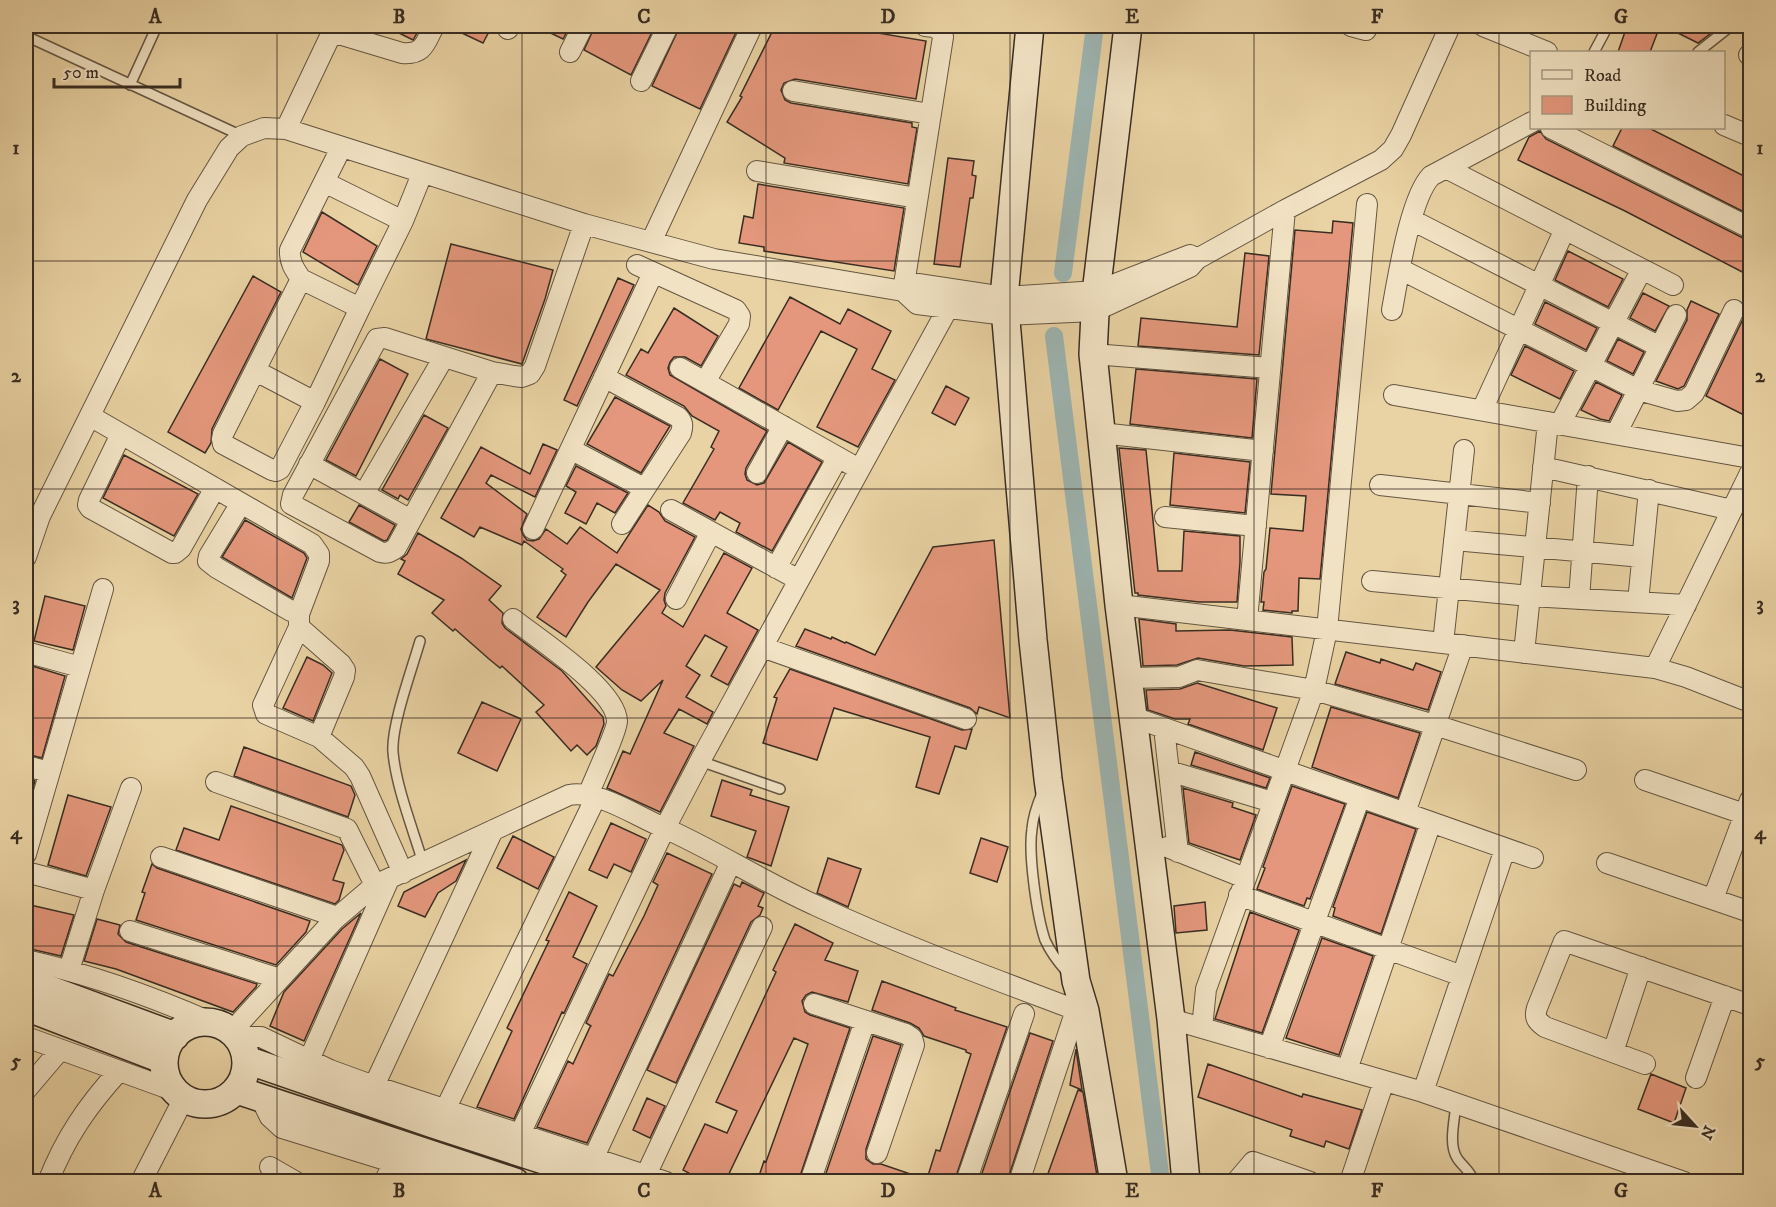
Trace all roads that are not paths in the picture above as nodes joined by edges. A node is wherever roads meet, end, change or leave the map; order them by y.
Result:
1 (157, 26) edge
2 (434, 26) edge
3 (583, 26) edge
4 (668, 26) edge
5 (752, 26) edge
6 (925, 26) edge
7 (1030, 26) edge
8 (1128, 26) edge
9 (1351, 26) edge
10 (1367, 26) edge
11 (1450, 26) edge
12 (1482, 26) edge
13 (1608, 26) edge
14 (1731, 26) edge
15 (334, 29) edge
16 (26, 36) edge
17 (1545, 51) edge
18 (1595, 51) edge
19 (1699, 51) edge
20 (570, 52) dead end
21 (641, 81) dead end
22 (130, 86) junction
23 (793, 91) dead end
24 (930, 114) junction
25 (1530, 123) edge
26 (1725, 125) edge
27 (286, 129) junction
28 (1553, 129) edge
29 (242, 136) junction
30 (1750, 136) edge
31 (341, 148) junction
32 (1446, 168) junction
33 (757, 171) dead end
34 (422, 174) junction
35 (324, 182) junction
36 (917, 198) junction
37 (1367, 204) dead end
38 (1285, 210) junction
39 (1412, 220) junction
40 (404, 221) junction
41 (584, 224) junction
42 (1750, 228) edge
43 (1565, 229) junction
44 (651, 242) junction
45 (691, 254) junction
46 (1400, 269) junction
47 (1642, 269) junction
48 (301, 279) junction
49 (679, 284) junction
50 (1540, 285) junction
51 (1673, 285) dead end
52 (903, 291) junction
53 (962, 291) junction
54 (1096, 301) junction
55 (1005, 306) junction
56 (360, 308) junction
57 (948, 308) junction
58 (1392, 310) dead end
59 (1734, 310) dead end
60 (1676, 315) dead end
61 (1613, 323) junction
62 (1519, 329) junction
63 (1659, 347) junction
64 (1093, 354) junction
65 (444, 357) junction
66 (1591, 366) junction
67 (680, 368) dead end
68 (1270, 368) junction
69 (256, 371) junction
70 (492, 372) junction
71 (604, 377) junction
72 (705, 382) junction
73 (1638, 390) junction
74 (1394, 394) dead end
75 (315, 402) junction
76 (1482, 410) junction
77 (90, 416) junction
78 (1554, 423) junction
79 (783, 426) junction
80 (1101, 433) junction
81 (122, 434) junction
82 (1616, 434) junction
83 (572, 450) junction
84 (1464, 450) dead end
85 (1263, 451) junction
86 (837, 457) junction
87 (1750, 458) edge
88 (309, 464) junction
89 (1543, 466) junction
90 (859, 469) junction
91 (757, 473) dead end
92 (1588, 476) junction
93 (1749, 481) edge
94 (1380, 485) dead end
95 (215, 488) junction
96 (644, 488) junction
97 (1649, 490) junction
98 (364, 494) junction
99 (1459, 494) junction
100 (241, 503) junction
101 (1540, 503) junction
102 (671, 510) dead end
103 (1732, 510) junction
104 (1165, 517) dead end
105 (411, 520) junction
106 (622, 524) dead end
107 (1256, 525) junction
108 (533, 529) dead end
109 (711, 532) junction
110 (1455, 540) junction
111 (1535, 547) junction
112 (1583, 551) junction
113 (26, 557) edge
114 (1642, 557) junction
115 (776, 567) junction
116 (799, 580) junction
117 (1372, 580) dead end
118 (1449, 587) junction
119 (103, 589) dead end
120 (1530, 596) junction
121 (676, 599) dead end
122 (1580, 599) junction
123 (1638, 602) junction
124 (1119, 605) junction
125 (1686, 605) junction
126 (513, 619) dead end
127 (1247, 620) junction
128 (299, 621) junction
129 (1327, 630) junction
130 (420, 641) dead end
131 (1453, 644) junction
132 (762, 647) junction
133 (26, 652) edge
134 (1524, 653) junction
135 (80, 667) junction
136 (1656, 668) junction
137 (1128, 678) junction
138 (1314, 690) junction
139 (1750, 702) edge
140 (1133, 717) junction
141 (966, 719) dead end
142 (1435, 725) junction
143 (1164, 728) junction
144 (319, 737) junction
145 (700, 761) junction
146 (26, 766) edge
147 (1283, 770) junction
148 (1576, 770) dead end
149 (1169, 771) junction
150 (49, 772) junction
151 (1645, 780) dead end
152 (216, 782) dead end
153 (131, 788) dead end
154 (780, 789) dead end
155 (592, 796) junction
156 (1360, 797) junction
157 (1272, 802) junction
158 (1749, 810) edge
159 (1405, 813) junction
160 (1431, 822) junction
161 (665, 828) junction
162 (493, 830) junction
163 (1149, 840) junction
164 (1505, 849) junction
165 (1178, 852) junction
166 (26, 854) edge
167 (160, 857) dead end
168 (1533, 858) dead end
169 (731, 862) junction
170 (423, 863) junction
171 (1607, 863) dead end
172 (26, 872) edge
173 (389, 879) junction
174 (1242, 887) junction
175 (94, 890) junction
176 (1713, 899) junction
177 (1750, 912) edge
178 (338, 917) junction
179 (1313, 923) junction
180 (762, 927) dead end
181 (130, 931) dead end
182 (1388, 950) junction
183 (26, 960) edge
184 (1641, 967) junction
185 (69, 970) junction
186 (1462, 976) junction
187 (279, 979) junction
188 (26, 981) edge
189 (1725, 996) junction
190 (814, 1004) dead end
191 (1750, 1005) edge
192 (26, 1007) edge
193 (1080, 1011) junction
194 (1024, 1014) dead end
195 (1171, 1019) junction
196 (865, 1021) junction
197 (1202, 1028) junction
198 (175, 1035) junction
199 (26, 1037) edge
200 (231, 1038) junction
201 (1269, 1048) junction
202 (60, 1050) junction
203 (1613, 1052) junction
204 (164, 1060) junction
205 (309, 1060) junction
206 (1645, 1064) dead end
207 (1347, 1070) junction
208 (119, 1071) junction
209 (1696, 1078) dead end
210 (1384, 1081) junction
211 (374, 1086) junction
212 (26, 1090) edge
213 (1423, 1092) junction
214 (179, 1095) junction
215 (249, 1095) junction
216 (1456, 1103) junction
217 (445, 1110) junction
218 (520, 1134) junction
219 (877, 1153) dead end
220 (593, 1159) junction
221 (394, 1161) junction
222 (270, 1167) dead end
223 (646, 1175) junction
224 (143, 1181) edge
225 (48, 1182) edge
226 (296, 1182) edge
227 (384, 1182) edge
228 (457, 1182) edge
229 (515, 1182) edge
230 (611, 1182) edge
231 (666, 1182) edge
232 (810, 1182) edge
233 (966, 1182) edge
234 (1019, 1182) edge
235 (1114, 1182) edge
236 (1186, 1182) edge
237 (1236, 1182) edge
238 (1310, 1182) edge
239 (1350, 1182) edge
240 (1474, 1182) edge
241 (1684, 1182) edge

1 - 22 lane
2 - 15 street
3 - 20 street
4 - 21 street
5 - 44 street
6 - 24 street
7 - 55 main road
8 - 54 main road
9 - 10 street
11 - 38 street
12 - 17 street
13 - 18 lane
14 - 19 lane
15 - 27 street
16 - 22 lane
22 - 29 lane
23 - 24 street
24 - 36 street
25 - 32 street
26 - 30 street
27 - 29 street
27 - 31 street
28 - 42 street
29 - 77 street
31 - 34 street
31 - 35 street
32 - 39 street
32 - 43 street
33 - 36 street
34 - 40 street
34 - 41 street
35 - 40 street
35 - 48 street
36 - 52 street
37 - 129 street
38 - 54 street
38 - 68 street
39 - 46 street
39 - 50 street
40 - 56 street
41 - 44 street
41 - 70 street
43 - 47 street
43 - 50 street
44 - 45 street
45 - 49 street
45 - 52 street
46 - 58 street
46 - 62 street
47 - 51 street
47 - 61 street
48 - 56 street
48 - 69 street
49 - 71 street
49 - 72 street
50 - 61 street
50 - 62 street
52 - 53 street
52 - 57 street
53 - 55 street
53 - 57 street
54 - 55 street
54 - 64 main road
55 - 57 street
55 - 193 main road
56 - 75 street
57 - 90 street
59 - 73 street
60 - 63 street
61 - 63 street
61 - 66 street
62 - 66 street
62 - 76 street
63 - 73 street
64 - 68 street
64 - 80 main road
65 - 70 street
65 - 88 street
65 - 98 street
66 - 73 street
66 - 78 street
67 - 72 street
68 - 85 street
69 - 75 street
69 - 75 street
70 - 105 street
71 - 83 street
71 - 96 street
72 - 79 street
73 - 82 street
74 - 76 street
76 - 78 street
77 - 81 street
77 - 113 street
78 - 82 street
78 - 89 street
79 - 86 street
79 - 91 street
80 - 85 street
80 - 124 main road
81 - 95 street
81 - 95 street
82 - 87 street
83 - 96 street
83 - 108 street
84 - 99 street
85 - 107 street
86 - 90 street
86 - 115 street
88 - 98 street
88 - 105 street
89 - 92 street
89 - 101 street
90 - 116 street
92 - 97 street
92 - 112 street
93 - 103 street
94 - 99 street
95 - 100 street
96 - 106 street
97 - 103 street
97 - 114 street
98 - 105 street
99 - 101 street
99 - 110 street
100 - 128 street
100 - 128 street
101 - 111 street
102 - 109 street
103 - 125 street
104 - 107 street
107 - 127 street
109 - 115 street
109 - 121 street
110 - 111 street
110 - 118 street
111 - 112 street
111 - 120 street
112 - 114 street
112 - 122 street
114 - 123 street
115 - 116 street
116 - 132 street
117 - 118 street
118 - 120 street
118 - 131 street
119 - 135 street
120 - 122 street
120 - 134 street
122 - 123 street
123 - 125 street
124 - 127 street
124 - 137 main road
125 - 136 street
126 - 155 street
127 - 129 street
128 - 144 street
128 - 144 street
129 - 131 street
129 - 138 street
130 - 170 lane
131 - 134 street
131 - 142 street
132 - 141 street
132 - 145 street
133 - 135 street
134 - 136 street
135 - 150 street
136 - 139 street
137 - 138 street
137 - 140 main road
138 - 142 street
138 - 147 street
140 - 143 street
140 - 163 main road
142 - 148 street
142 - 159 street
143 - 147 street
143 - 149 street
144 - 173 street
145 - 154 lane
145 - 161 street
146 - 150 street
147 - 156 street
147 - 157 street
149 - 157 street
149 - 165 street
150 - 166 street
151 - 158 street
152 - 173 street
153 - 175 street
155 - 161 street
155 - 162 street
155 - 217 street
156 - 159 street
156 - 179 street
157 - 174 street
158 - 176 street
159 - 160 street
160 - 164 street
160 - 182 street
161 - 169 street
161 - 218 street
162 - 170 street
162 - 211 street
163 - 165 street
163 - 195 main road
164 - 168 street
164 - 186 street
165 - 174 street
167 - 178 street
169 - 193 street
169 - 220 street
170 - 173 street
171 - 176 street
172 - 175 street
173 - 178 street
173 - 205 street
174 - 179 street
174 - 197 street
175 - 185 street
176 - 177 street
178 - 187 street
179 - 182 street
179 - 201 street
180 - 223 street
181 - 187 street
182 - 186 street
182 - 207 street
183 - 185 street
184 - 189 street
184 - 203 street
184 - 203 street
185 - 200 street
186 - 213 street
187 - 200 street
188 - 198 main road
189 - 191 street
189 - 209 street
190 - 196 street
192 - 204 main road
193 - 234 street
193 - 235 main road
194 - 233 street
195 - 197 street
195 - 236 main road
196 - 219 street
196 - 232 street
197 - 201 street
198 - 200 main road
198 - 204 main road
199 - 202 street
200 - 205 street
200 - 215 main road
200 - 230 main road
201 - 207 street
202 - 208 street
202 - 212 street
203 - 206 street
204 - 214 main road
205 - 211 street
207 - 210 street
208 - 214 street
208 - 225 street
210 - 213 street
210 - 239 street
211 - 217 street
213 - 216 street
214 - 215 main road
214 - 224 street
215 - 221 street
215 - 229 main road
216 - 240 lane
216 - 241 street
217 - 218 street
218 - 220 street
220 - 223 street
221 - 227 street
221 - 228 street
222 - 226 street
223 - 231 street
237 - 238 street

